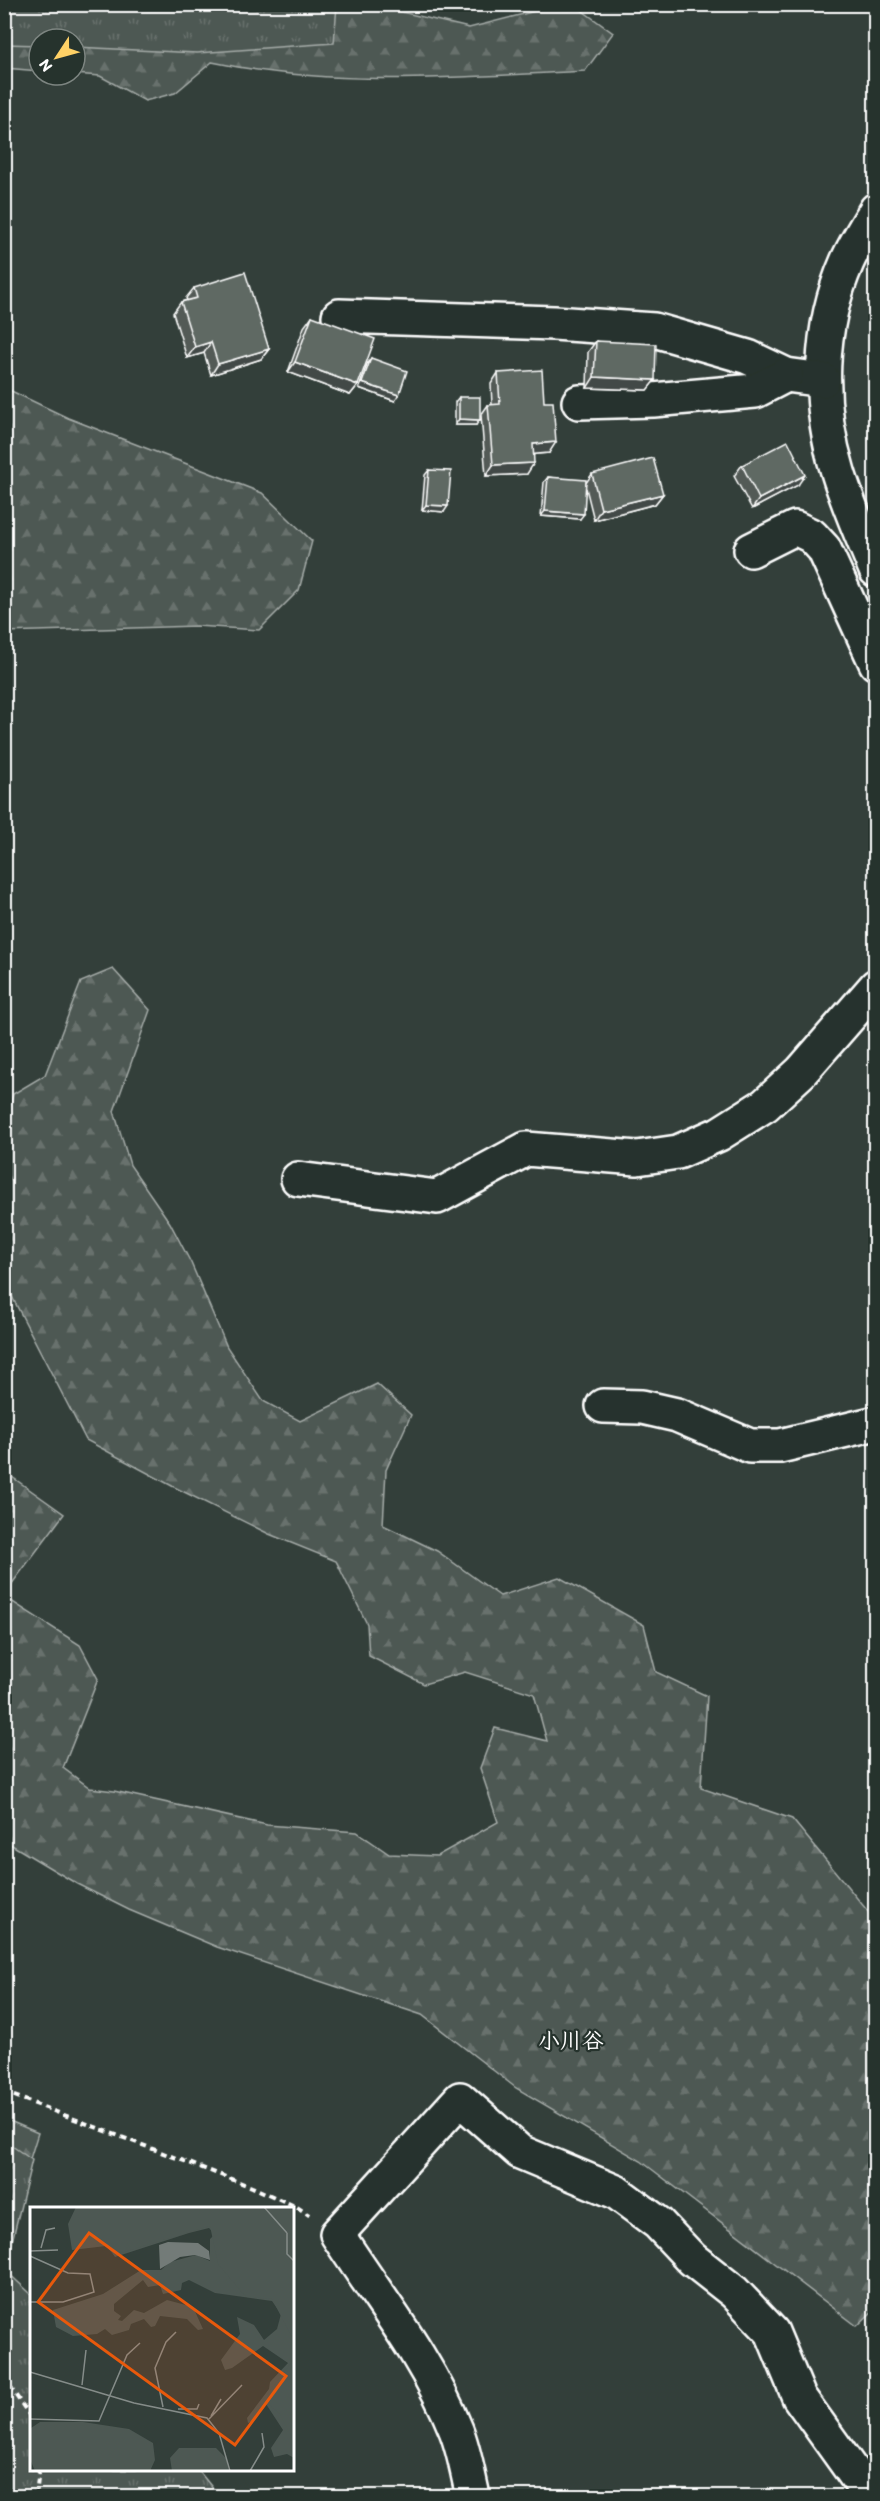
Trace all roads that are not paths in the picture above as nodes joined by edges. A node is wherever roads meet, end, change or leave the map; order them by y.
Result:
1 (876, 210) edge
2 (339, 316) dead end
3 (786, 375) junction
4 (824, 380) junction
5 (579, 402) dead end
6 (751, 550) dead end
7 (876, 570) edge
8 (876, 663) edge
9 (876, 986) edge
10 (298, 1179) dead end
11 (603, 1406) dead end
12 (876, 1424) edge
13 (473, 2496) edge
14 (870, 2496) edge

1 - 4 street
2 - 3 street
3 - 4 street
3 - 5 street
4 - 7 street
6 - 8 street
9 - 10 street
11 - 12 street
13 - 14 street

